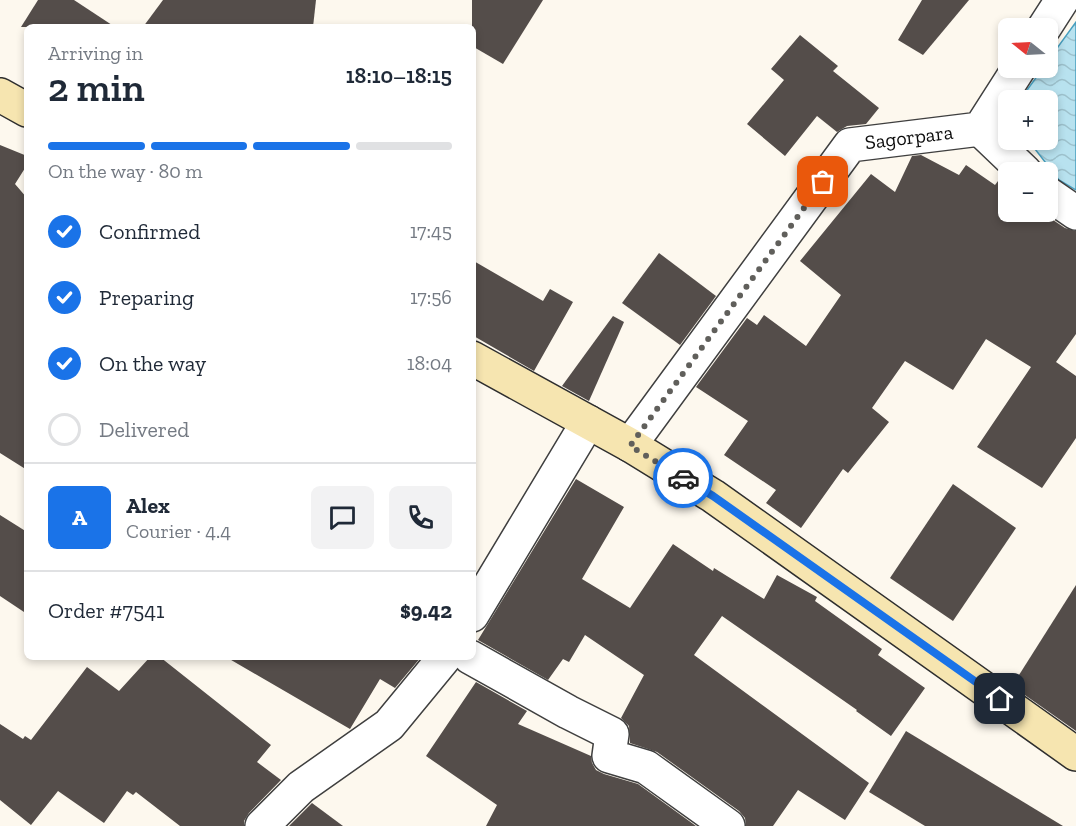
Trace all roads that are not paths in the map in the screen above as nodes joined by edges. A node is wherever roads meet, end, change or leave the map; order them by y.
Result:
1 (1062, 0) edge
2 (1050, 18) edge
3 (1013, 78) edge
4 (0, 95) edge
5 (24, 108) edge
6 (980, 129) junction
7 (1015, 162) edge
8 (1058, 201) edge
9 (1076, 213) edge
10 (476, 360) edge
11 (588, 422) junction
12 (630, 446) junction
13 (476, 608) edge
14 (443, 660) edge
15 (475, 660) edge
16 (1076, 753) edge
17 (262, 826) edge
18 (728, 826) edge

1 - 2 street
3 - 6 street, Sagorpara
4 - 5 main road
6 - 7 street
6 - 12 street, Sagorpara
8 - 9 street
10 - 11 main road
11 - 12 main road
11 - 13 street
12 - 16 main road
14 - 17 street
15 - 18 street

